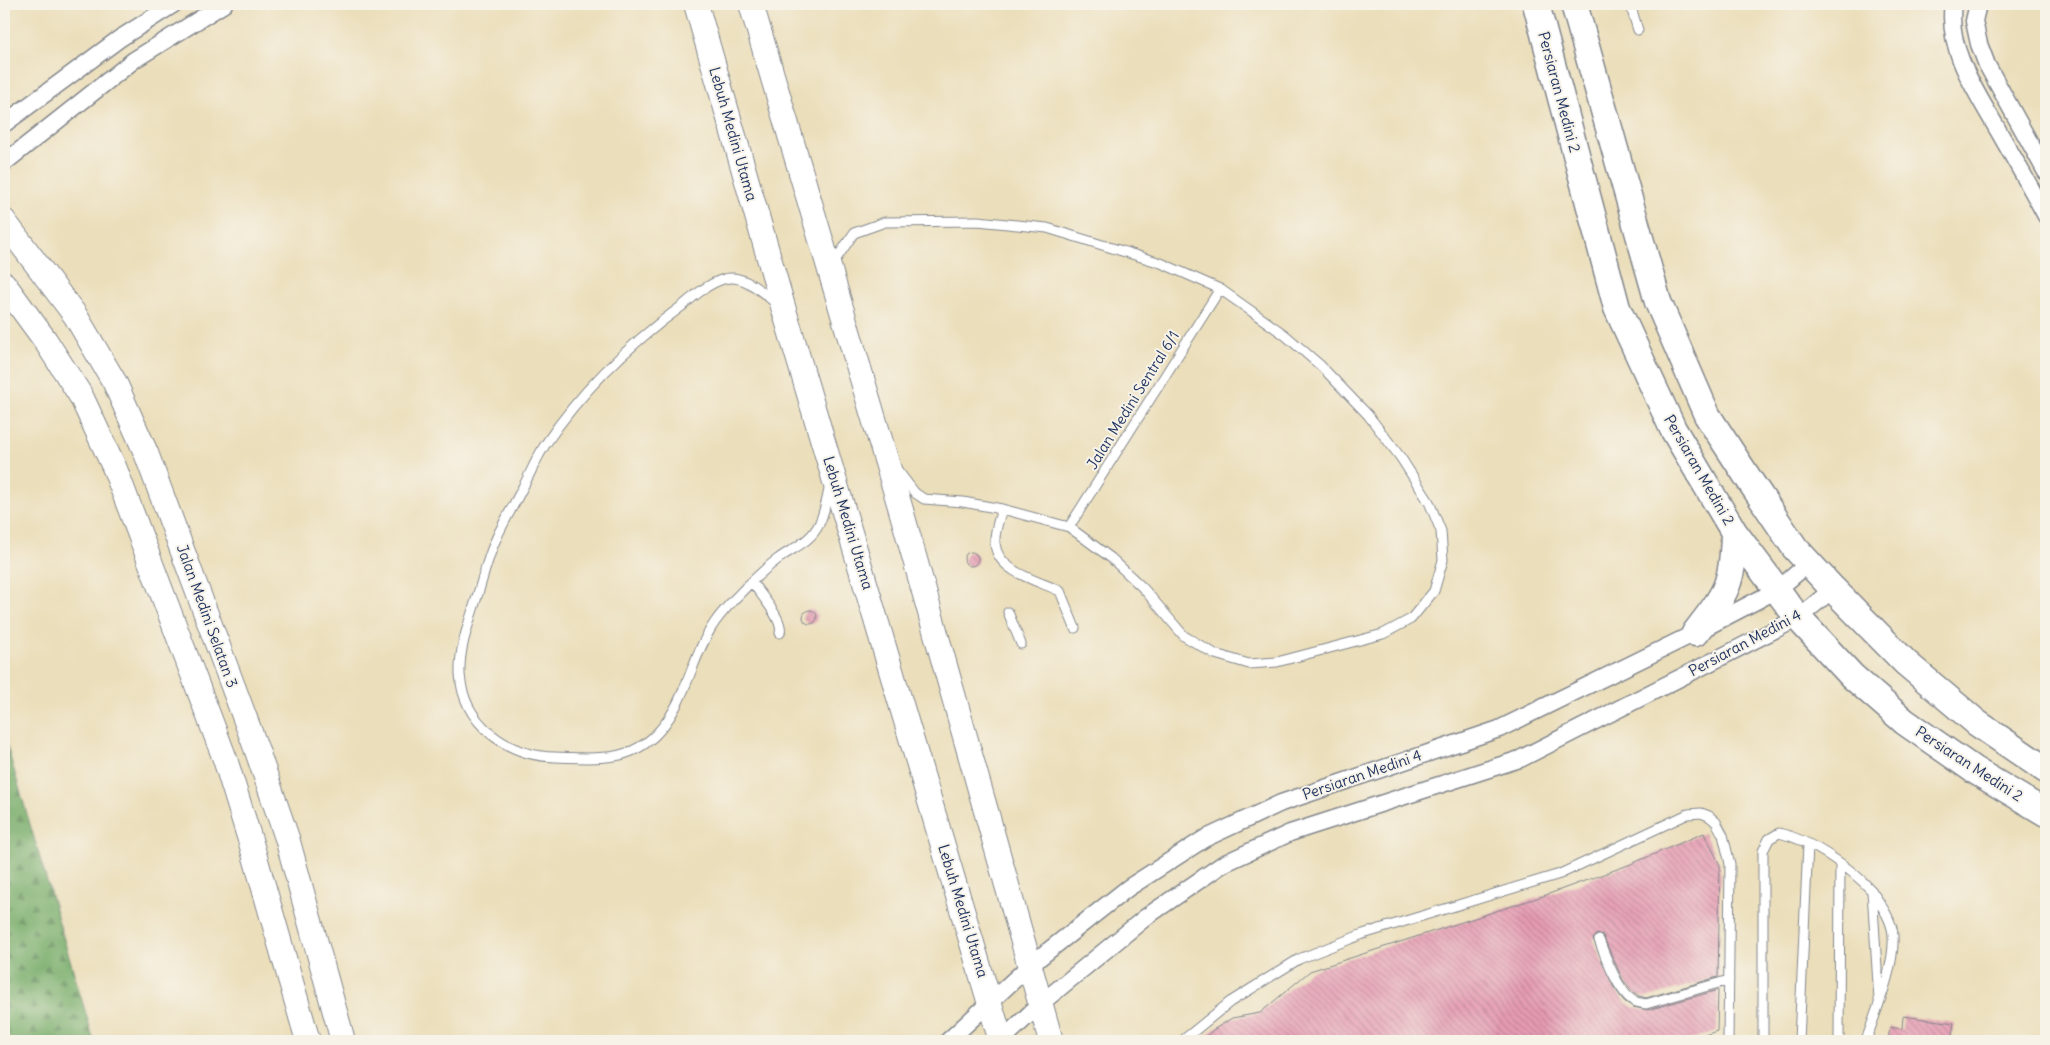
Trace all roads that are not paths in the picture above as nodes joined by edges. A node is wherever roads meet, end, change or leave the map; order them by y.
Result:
1 (174, 4) edge
2 (224, 4) edge
3 (696, 4) edge
4 (752, 4) edge
5 (1536, 4) edge
6 (1574, 4) edge
7 (1630, 4) edge
8 (1953, 4) edge
9 (1978, 4) edge
10 (1638, 30) dead end
11 (4, 124) edge
12 (2029, 140) junction
13 (2010, 151) junction
14 (4, 163) edge
15 (2046, 172) edge
16 (2046, 216) edge
17 (4, 221) edge
18 (830, 268) junction
19 (4, 284) edge
20 (1220, 289) junction
21 (784, 310) junction
22 (885, 456) junction
23 (833, 475) junction
24 (1002, 508) junction
25 (1069, 527) junction
26 (1734, 532) junction
27 (1810, 563) junction
28 (752, 582) junction
29 (1833, 589) junction
30 (1778, 590) junction
31 (1008, 612) dead end
32 (1798, 618) junction
33 (1074, 628) dead end
34 (780, 633) dead end
35 (1695, 633) junction
36 (1021, 644) dead end
37 (2046, 770) edge
38 (2046, 813) edge
39 (1808, 844) junction
40 (1840, 863) junction
41 (1872, 891) junction
42 (1599, 940) dead end
43 (1029, 966) junction
44 (1728, 980) junction
45 (1879, 1000) junction
46 (989, 1001) junction
47 (1040, 1004) junction
48 (308, 1041) edge
49 (343, 1041) edge
50 (948, 1041) edge
51 (1001, 1041) edge
52 (1051, 1041) edge
53 (1182, 1041) edge
54 (1728, 1041) edge
55 (1763, 1041) edge
56 (1799, 1041) edge
57 (1840, 1041) edge
58 (1866, 1041) edge

1 - 11 street
2 - 14 street
3 - 21 main road, Lebuh Medini Utama
4 - 18 main road
5 - 26 main road, Persiaran Medini 2
6 - 27 main road
7 - 10 lane
8 - 13 street
9 - 12 street
12 - 13 street
12 - 15 street
13 - 16 street
17 - 49 main road, Jalan Medini Selatan 3
18 - 20 lane
18 - 22 main road
19 - 48 main road
20 - 25 lane, Jalan Medini Sentral 6/1
20 - 25 lane
21 - 23 main road, Lebuh Medini Utama
21 - 28 lane
22 - 24 lane
22 - 43 main road
23 - 28 lane
23 - 46 main road, Lebuh Medini Utama
24 - 25 lane
24 - 33 lane
26 - 30 main road, Persiaran Medini 2
26 - 35 main road
27 - 29 main road
27 - 30 street, Persiaran Medini 4
28 - 34 lane
29 - 32 street, Persiaran Medini 4
29 - 37 main road
30 - 32 main road, Persiaran Medini 2
30 - 35 street, Persiaran Medini 4
31 - 36 lane
32 - 38 main road, Persiaran Medini 2
32 - 47 street, Persiaran Medini 4
35 - 43 street, Persiaran Medini 4
39 - 40 lane
39 - 55 lane
39 - 56 lane
40 - 41 lane
40 - 57 lane
41 - 45 lane
41 - 45 lane
42 - 44 lane
43 - 46 street, Persiaran Medini 4
43 - 47 main road
44 - 53 lane
44 - 54 lane
45 - 58 lane
46 - 50 street, Persiaran Medini 4
46 - 51 main road, Lebuh Medini Utama
47 - 51 street, Persiaran Medini 4
47 - 52 main road

